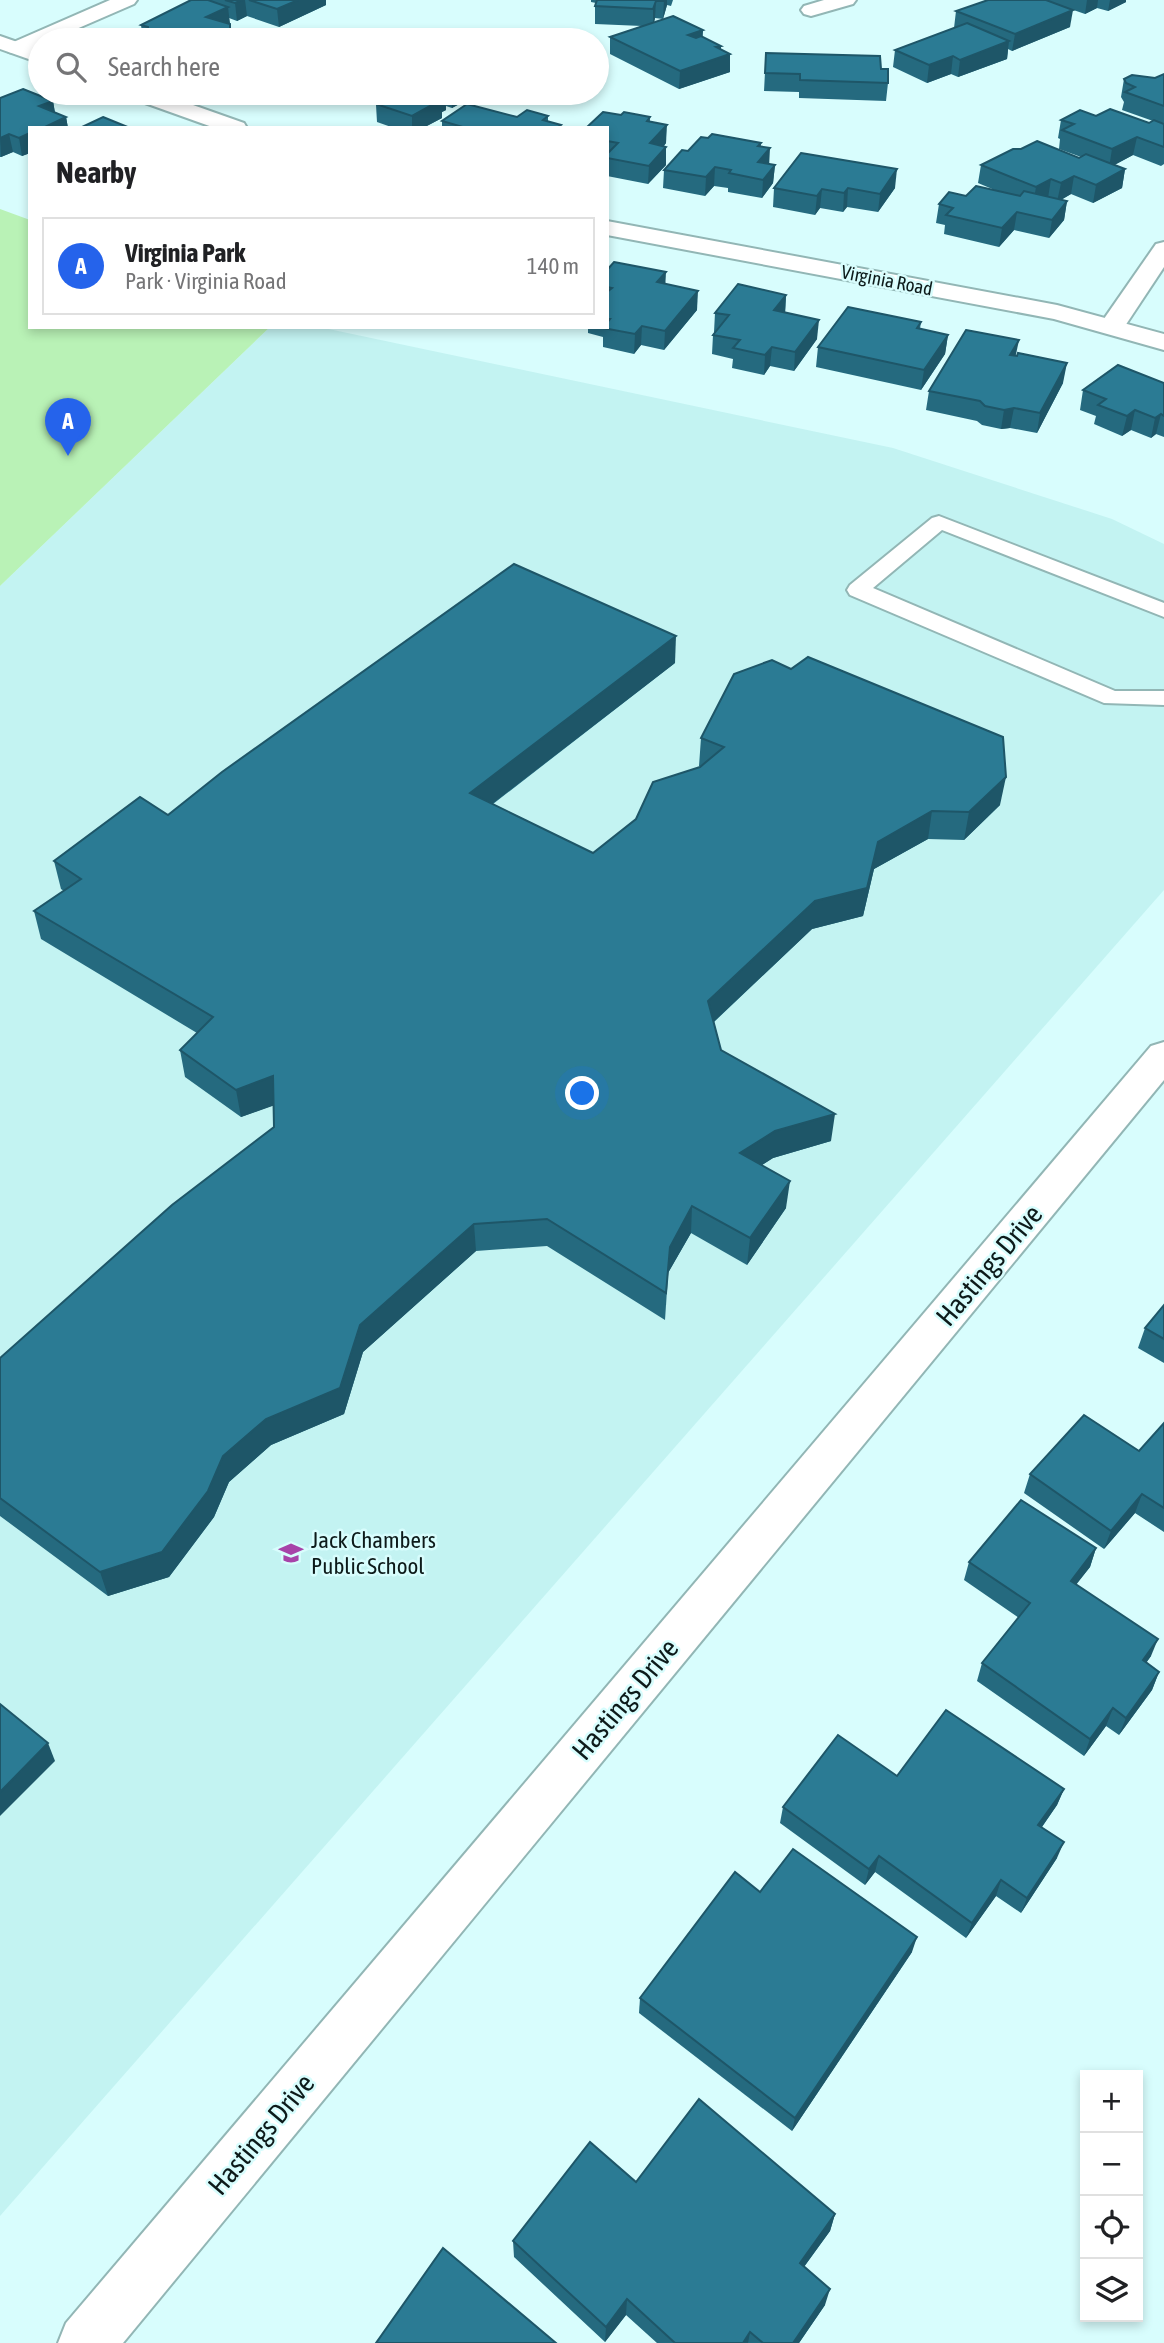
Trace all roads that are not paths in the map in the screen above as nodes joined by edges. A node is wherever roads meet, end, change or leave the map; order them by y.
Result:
1 (127, 0) edge
2 (846, 0) edge
3 (811, 10) dead end
4 (53, 28) edge
5 (28, 37) edge
6 (8, 45) edge
7 (28, 52) edge
8 (172, 105) edge
9 (230, 126) edge
10 (609, 228) edge
11 (1164, 249) edge
12 (1112, 326) junction
13 (1164, 342) edge
14 (1164, 611) edge
15 (1164, 698) edge
16 (1164, 1055) edge
17 (86, 2343) edge

1 - 4 street
2 - 3 street
5 - 6 street
6 - 7 street
8 - 9 street
10 - 12 street, Virginia Road
11 - 12 street
12 - 13 street, Virginia Road
14 - 15 lane
16 - 17 street, Hastings Drive

